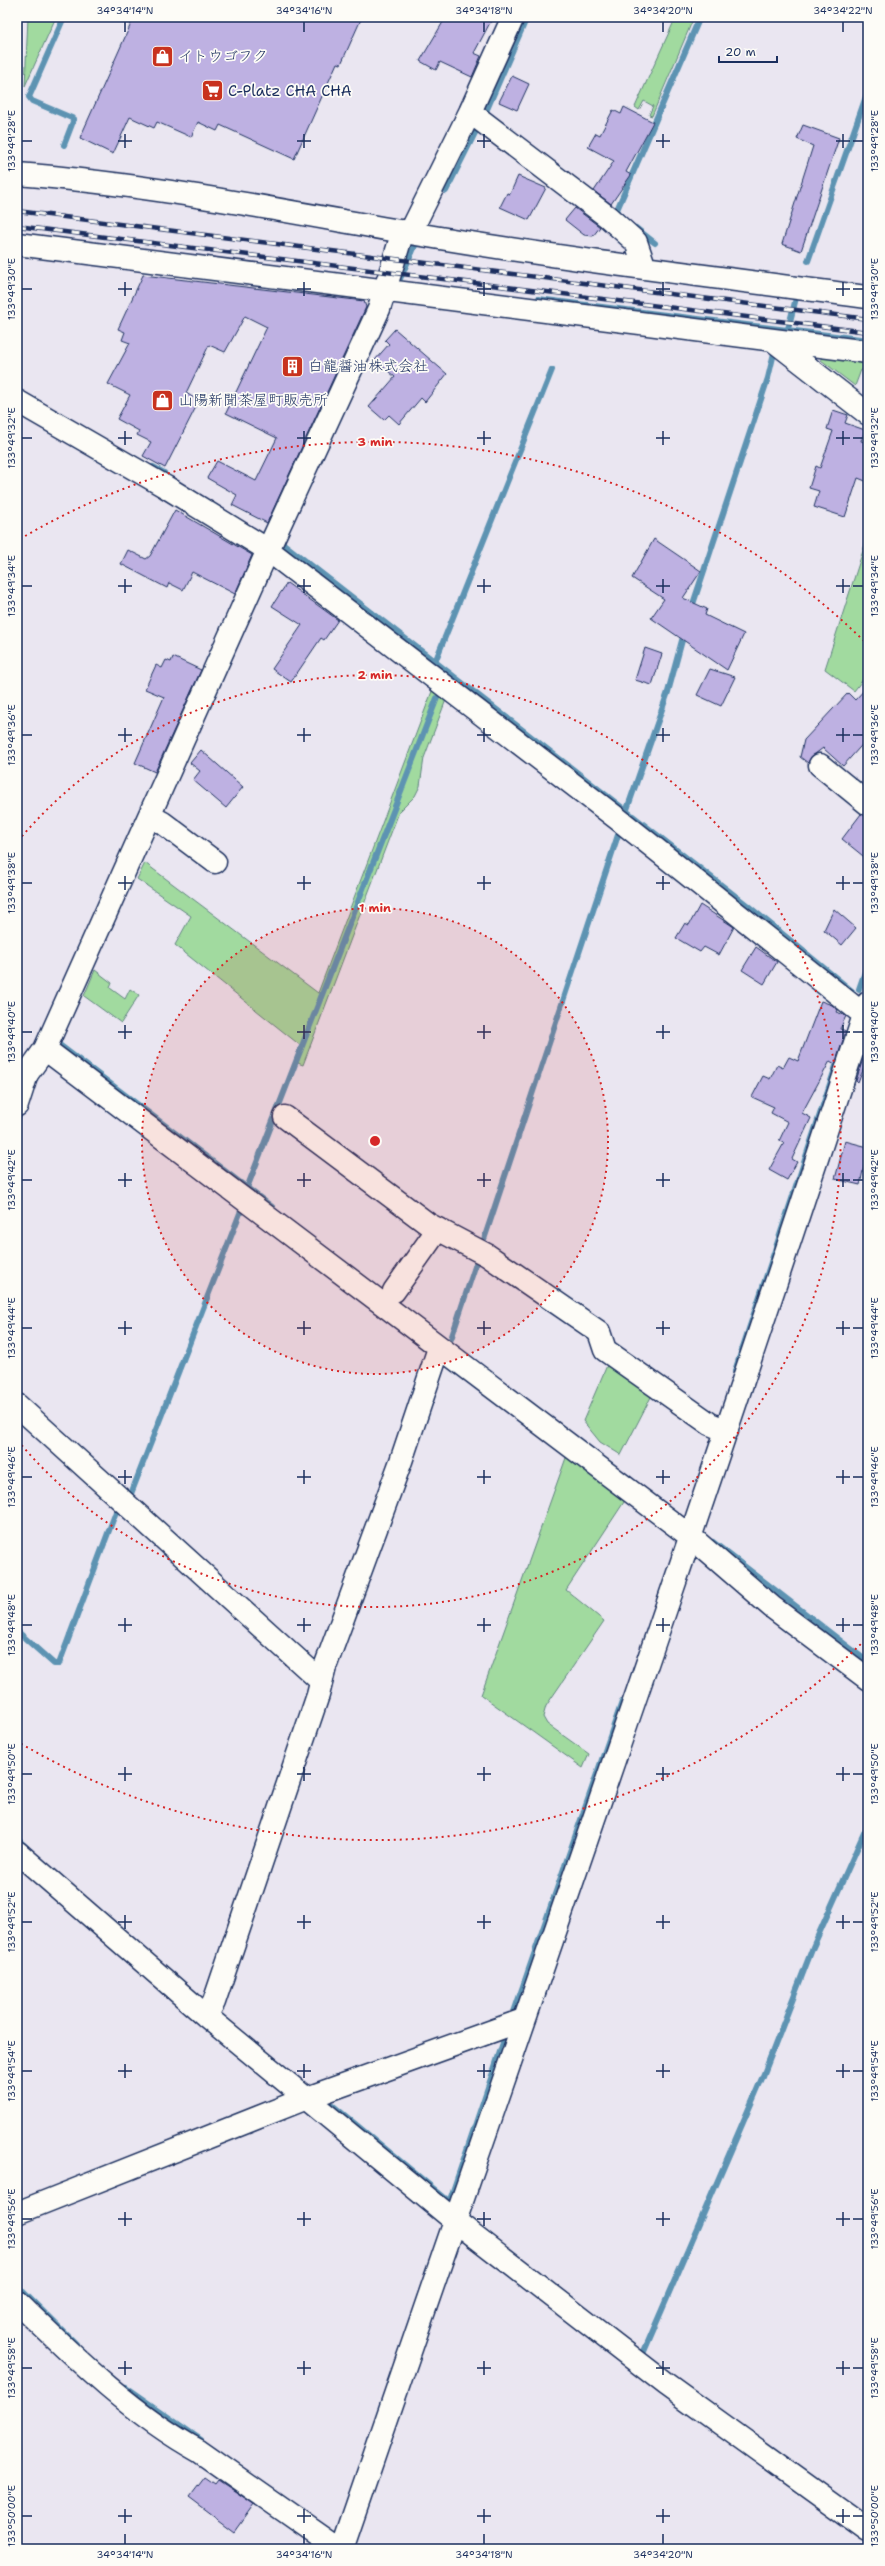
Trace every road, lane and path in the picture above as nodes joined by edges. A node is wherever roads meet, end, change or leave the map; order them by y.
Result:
1 (513, 17) edge
2 (477, 117) junction
3 (17, 174) edge
4 (407, 232) junction
5 (17, 244) edge
6 (645, 268) junction
7 (386, 284) junction
8 (868, 297) edge
9 (774, 341) junction
10 (868, 352) edge
11 (17, 401) edge
12 (868, 414) edge
13 (268, 550) junction
14 (820, 765) dead end
15 (868, 804) edge
16 (156, 819) junction
17 (216, 862) dead end
18 (867, 1012) edge
19 (45, 1050) junction
20 (22, 1082) edge
21 (285, 1117) dead end
22 (438, 1229) junction
23 (394, 1291) dead end
24 (439, 1348) junction
25 (17, 1405) edge
26 (719, 1428) junction
27 (691, 1537) junction
28 (868, 1679) edge
29 (321, 1681) junction
30 (17, 1852) edge
31 (210, 2010) junction
32 (523, 2020) junction
33 (307, 2098) junction
34 (17, 2213) edge
35 (454, 2220) junction
36 (17, 2302) edge
37 (868, 2530) edge
38 (343, 2545) edge

1 - 2 street
2 - 4 street
2 - 6 street
3 - 4 street
4 - 6 street
4 - 7 street
5 - 7 street
6 - 8 street
7 - 9 street
7 - 13 street
9 - 10 street
9 - 12 street
11 - 13 street
13 - 16 street
13 - 18 street
14 - 15 street
16 - 17 street
16 - 19 street
18 - 26 street
19 - 20 street
19 - 24 street
21 - 22 street
22 - 23 street
22 - 26 street
24 - 27 street
24 - 29 street
25 - 29 street
26 - 27 street
27 - 28 street
27 - 32 street
29 - 31 street
30 - 31 street
31 - 33 street
32 - 33 street
32 - 35 street
33 - 34 street
33 - 35 street
35 - 37 street
35 - 38 street
36 - 38 street

